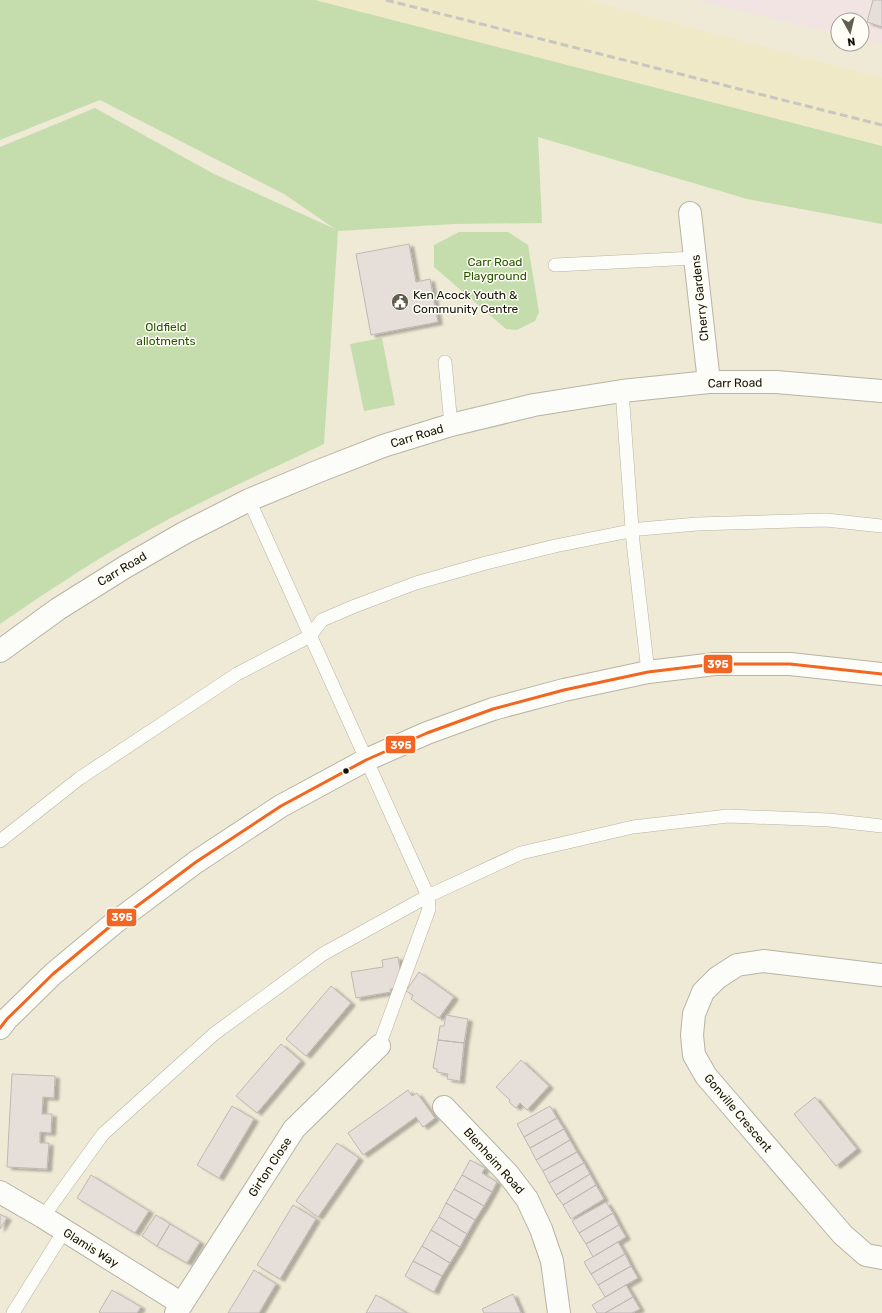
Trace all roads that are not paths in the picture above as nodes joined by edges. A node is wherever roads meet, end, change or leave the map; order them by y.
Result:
1 (690, 213) dead end
2 (695, 258) junction
3 (555, 266) dead end
4 (445, 362) dead end
5 (709, 382) junction
6 (622, 391) junction
7 (882, 391) edge
8 (451, 425) junction
9 (249, 500) junction
10 (882, 526) edge
11 (632, 531) junction
12 (310, 636) junction
13 (0, 651) edge
14 (648, 672) junction
15 (882, 674) edge
16 (366, 760) junction
17 (882, 826) edge
18 (0, 841) edge
19 (428, 896) junction
20 (882, 975) edge
21 (0, 1028) edge
22 (379, 1046) joint
23 (444, 1107) dead end
24 (0, 1192) edge
25 (43, 1217) junction
26 (64, 1231) junction
27 (882, 1258) edge
28 (179, 1309) edge
29 (13, 1313) edge
30 (559, 1313) edge

1 - 2 street, Cherry Gardens
2 - 3 lane
2 - 5 street, Cherry Gardens
4 - 8 lane
5 - 6 street, Carr Road
5 - 7 street, Carr Road
6 - 8 street, Carr Road
6 - 11 lane
8 - 9 street, Carr Road
9 - 12 lane
9 - 13 street, Carr Road
10 - 11 lane
11 - 12 lane
11 - 14 lane
12 - 16 lane
12 - 18 lane
14 - 15 street
14 - 16 street
16 - 19 lane
16 - 21 street
17 - 19 lane
19 - 22 lane
19 - 25 lane
20 - 27 street, Gonville Crescent
22 - 28 street, Girton Close
23 - 30 street, Blenheim Road
24 - 25 street, Glamis Way
25 - 26 street, Glamis Way
26 - 28 street, Glamis Way
26 - 29 lane

